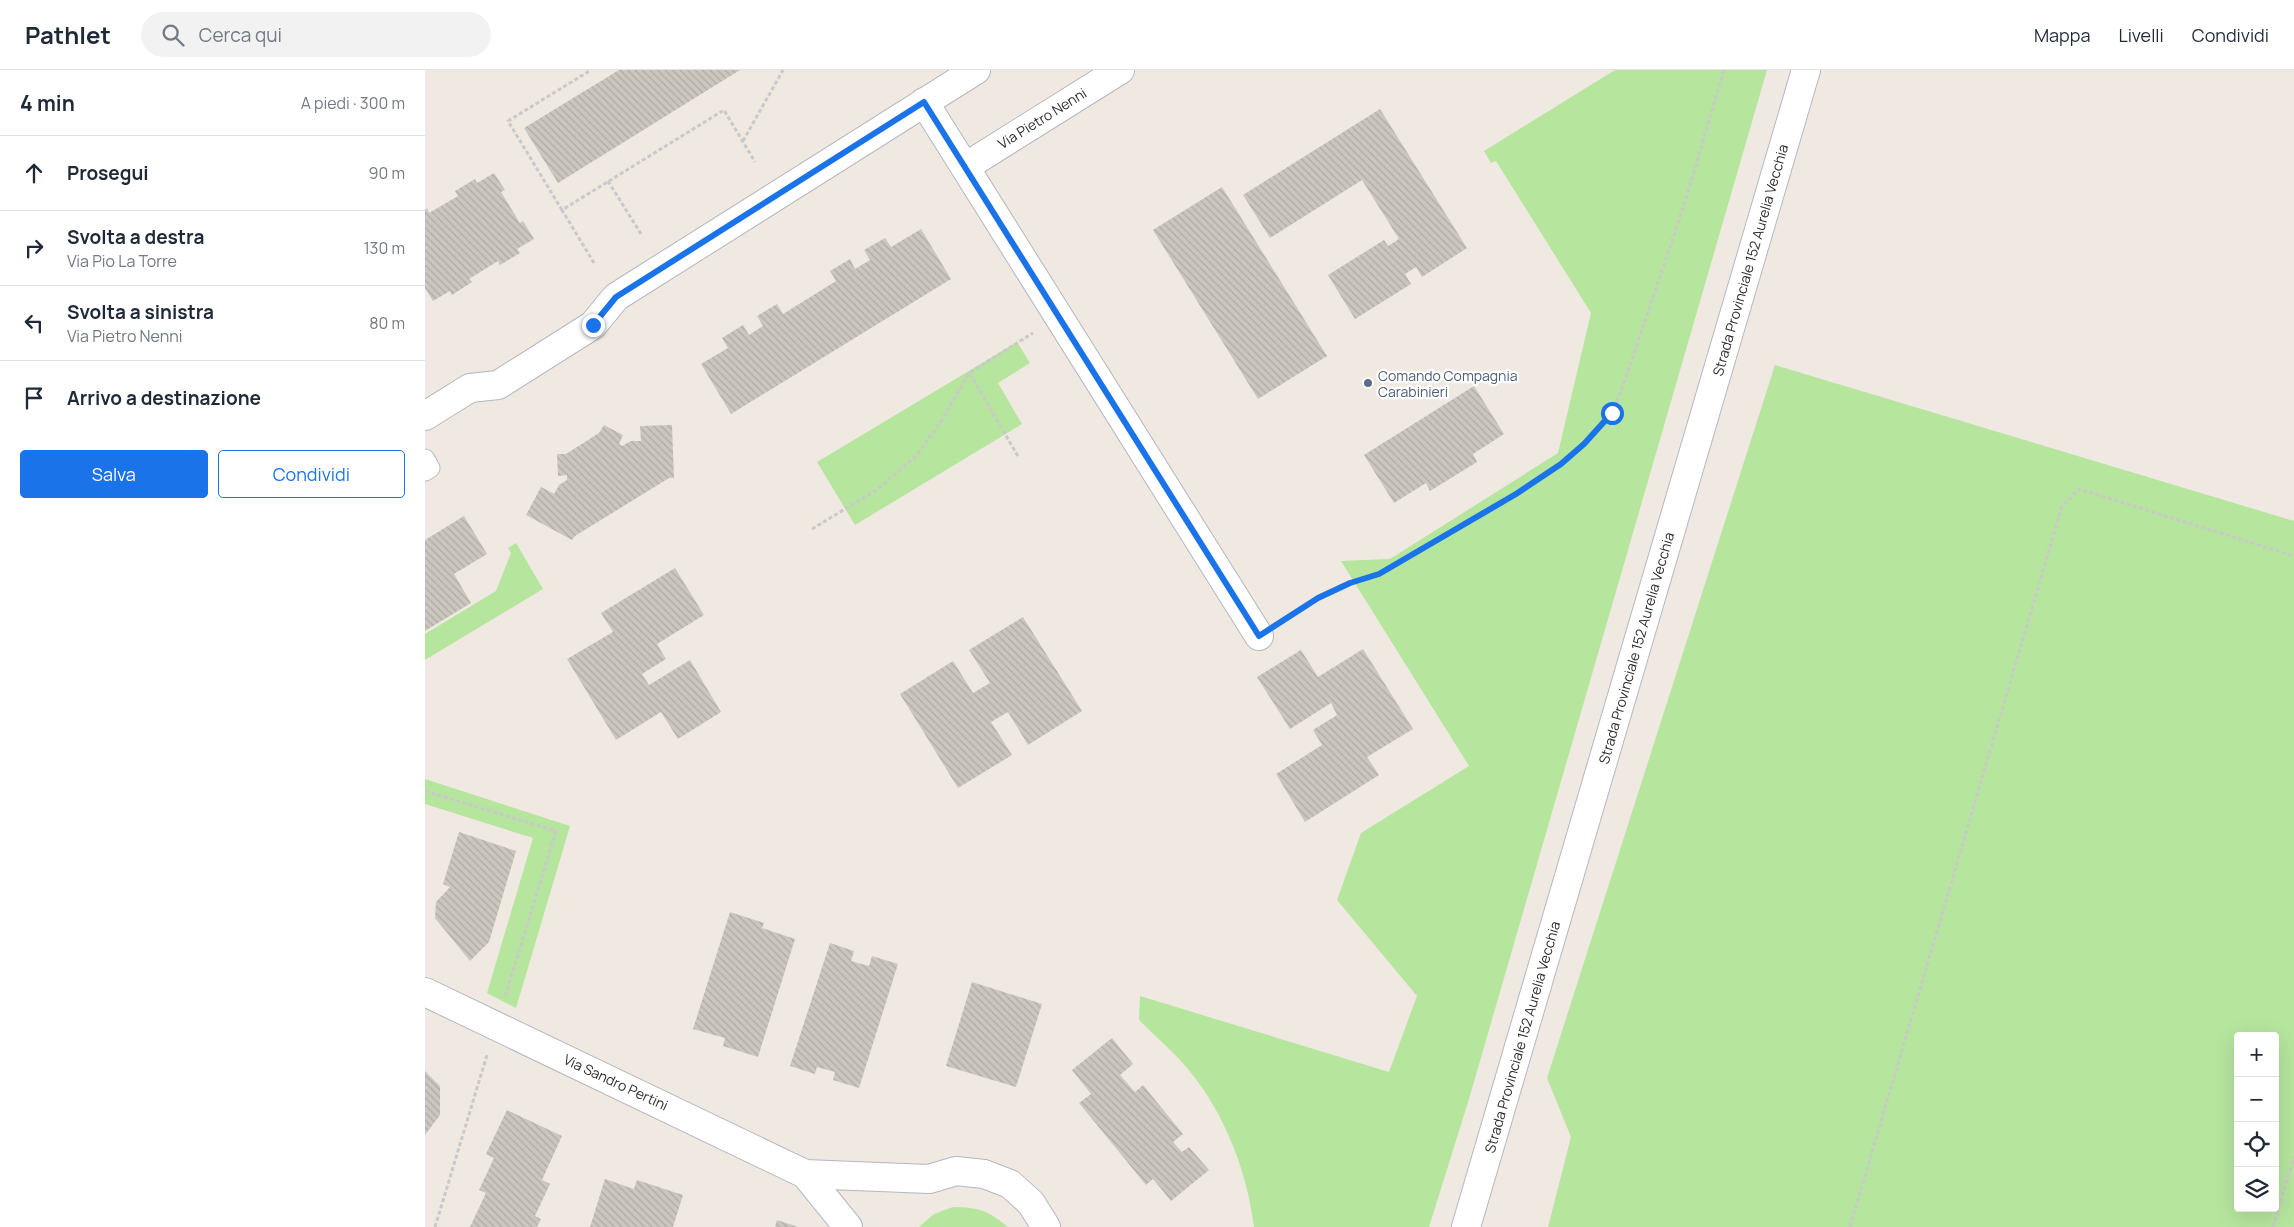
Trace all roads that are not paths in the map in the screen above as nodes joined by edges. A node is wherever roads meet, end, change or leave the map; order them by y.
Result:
1 (976, 70) edge
2 (1120, 70) edge
3 (1806, 70) edge
4 (924, 102) junction
5 (965, 167) junction
6 (425, 416) edge
7 (425, 459) edge
8 (425, 470) edge
9 (1259, 636) road end
10 (425, 992) edge
11 (805, 1174) junction
12 (848, 1227) edge
13 (1046, 1227) edge
14 (1466, 1227) edge

1 - 4 street
2 - 5 street, Via Pietro Nenni
3 - 14 street, Strada Provinciale 152 Aurelia Vecchia
4 - 5 street
4 - 6 street
5 - 9 street
7 - 8 lane
10 - 11 street, Via Sandro Pertini
11 - 12 street, Via Sandro Pertini
11 - 13 street, Via Sandro Pertini

